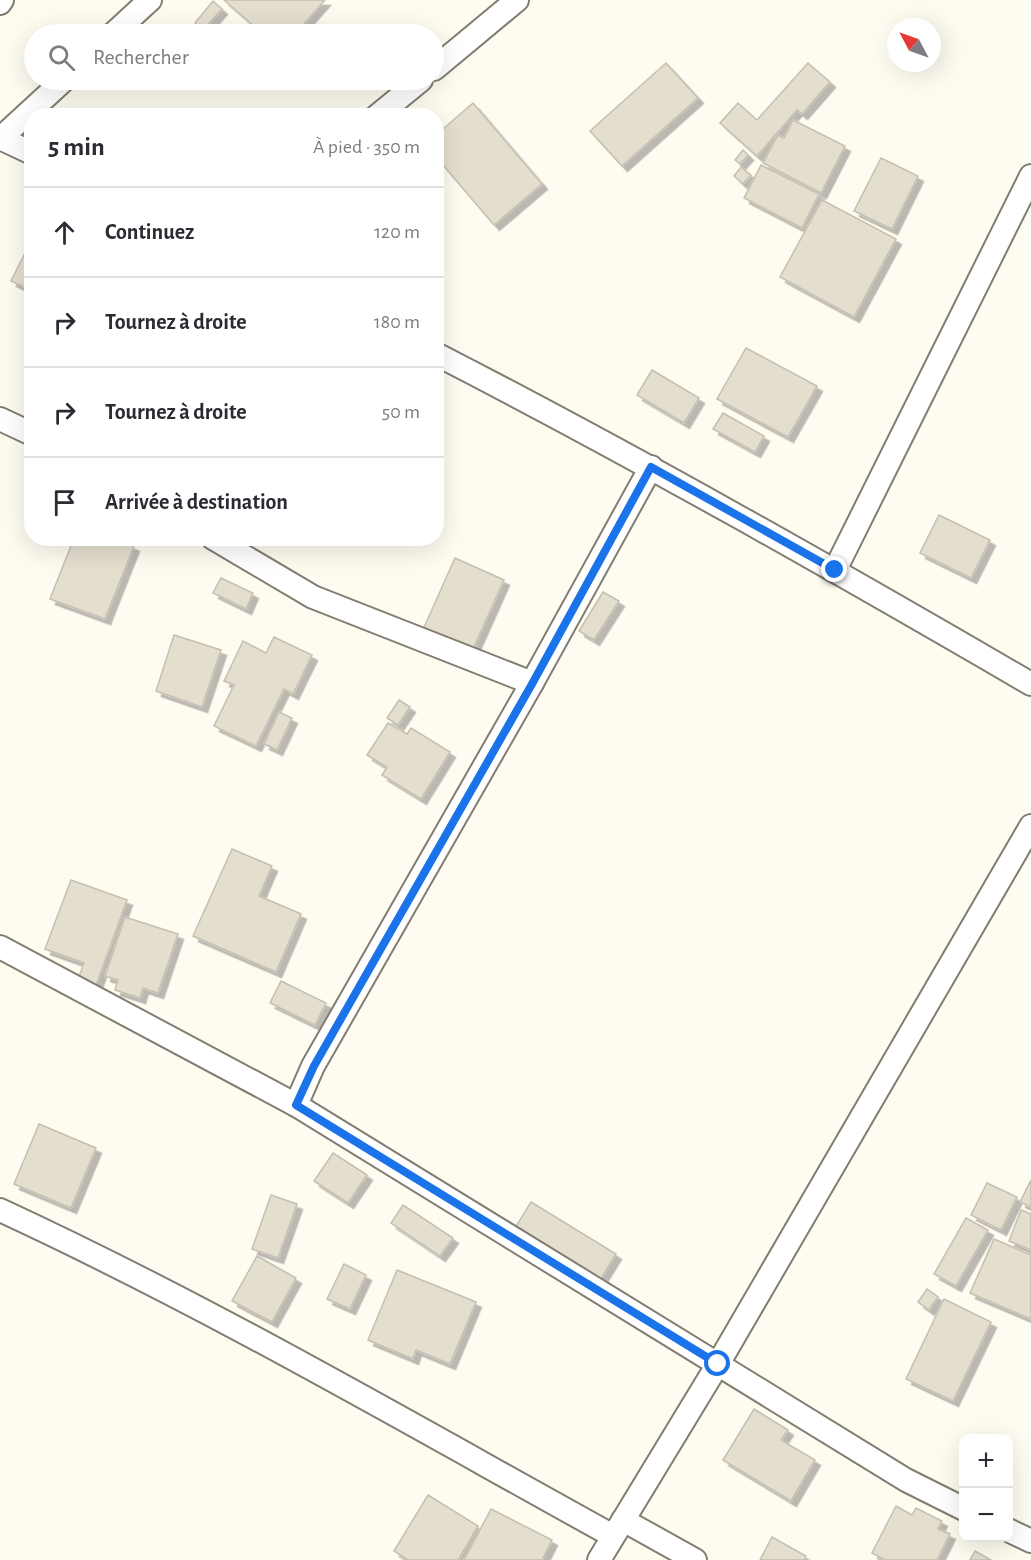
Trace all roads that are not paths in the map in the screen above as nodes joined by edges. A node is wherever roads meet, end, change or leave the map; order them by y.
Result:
1 (150, 0) edge
2 (517, 0) edge
3 (124, 24) edge
4 (444, 61) edge
5 (53, 90) edge
6 (409, 90) edge
7 (33, 108) edge
8 (387, 108) edge
9 (24, 116) edge
10 (0, 138) edge
11 (24, 149) edge
12 (1031, 176) edge
13 (444, 358) edge
14 (0, 419) edge
15 (24, 430) edge
16 (651, 467) junction
17 (227, 546) edge
18 (835, 570) junction
19 (532, 684) junction
20 (1031, 684) edge
21 (1031, 826) edge
22 (0, 947) edge
23 (296, 1105) junction
24 (0, 1210) edge
25 (718, 1364) junction
26 (959, 1507) edge
27 (618, 1528) junction
28 (1013, 1532) edge
29 (1031, 1541) edge
30 (599, 1560) edge
31 (695, 1560) edge

1 - 3 street
2 - 4 street
5 - 7 street
6 - 8 street
9 - 10 street
10 - 11 street
12 - 18 street
13 - 16 street
14 - 15 street
16 - 18 street
16 - 19 street
17 - 19 street
18 - 20 street
19 - 23 street
21 - 25 street
22 - 23 street
23 - 25 street
24 - 27 street
25 - 26 street
25 - 27 street
27 - 30 street
27 - 31 street
28 - 29 street

